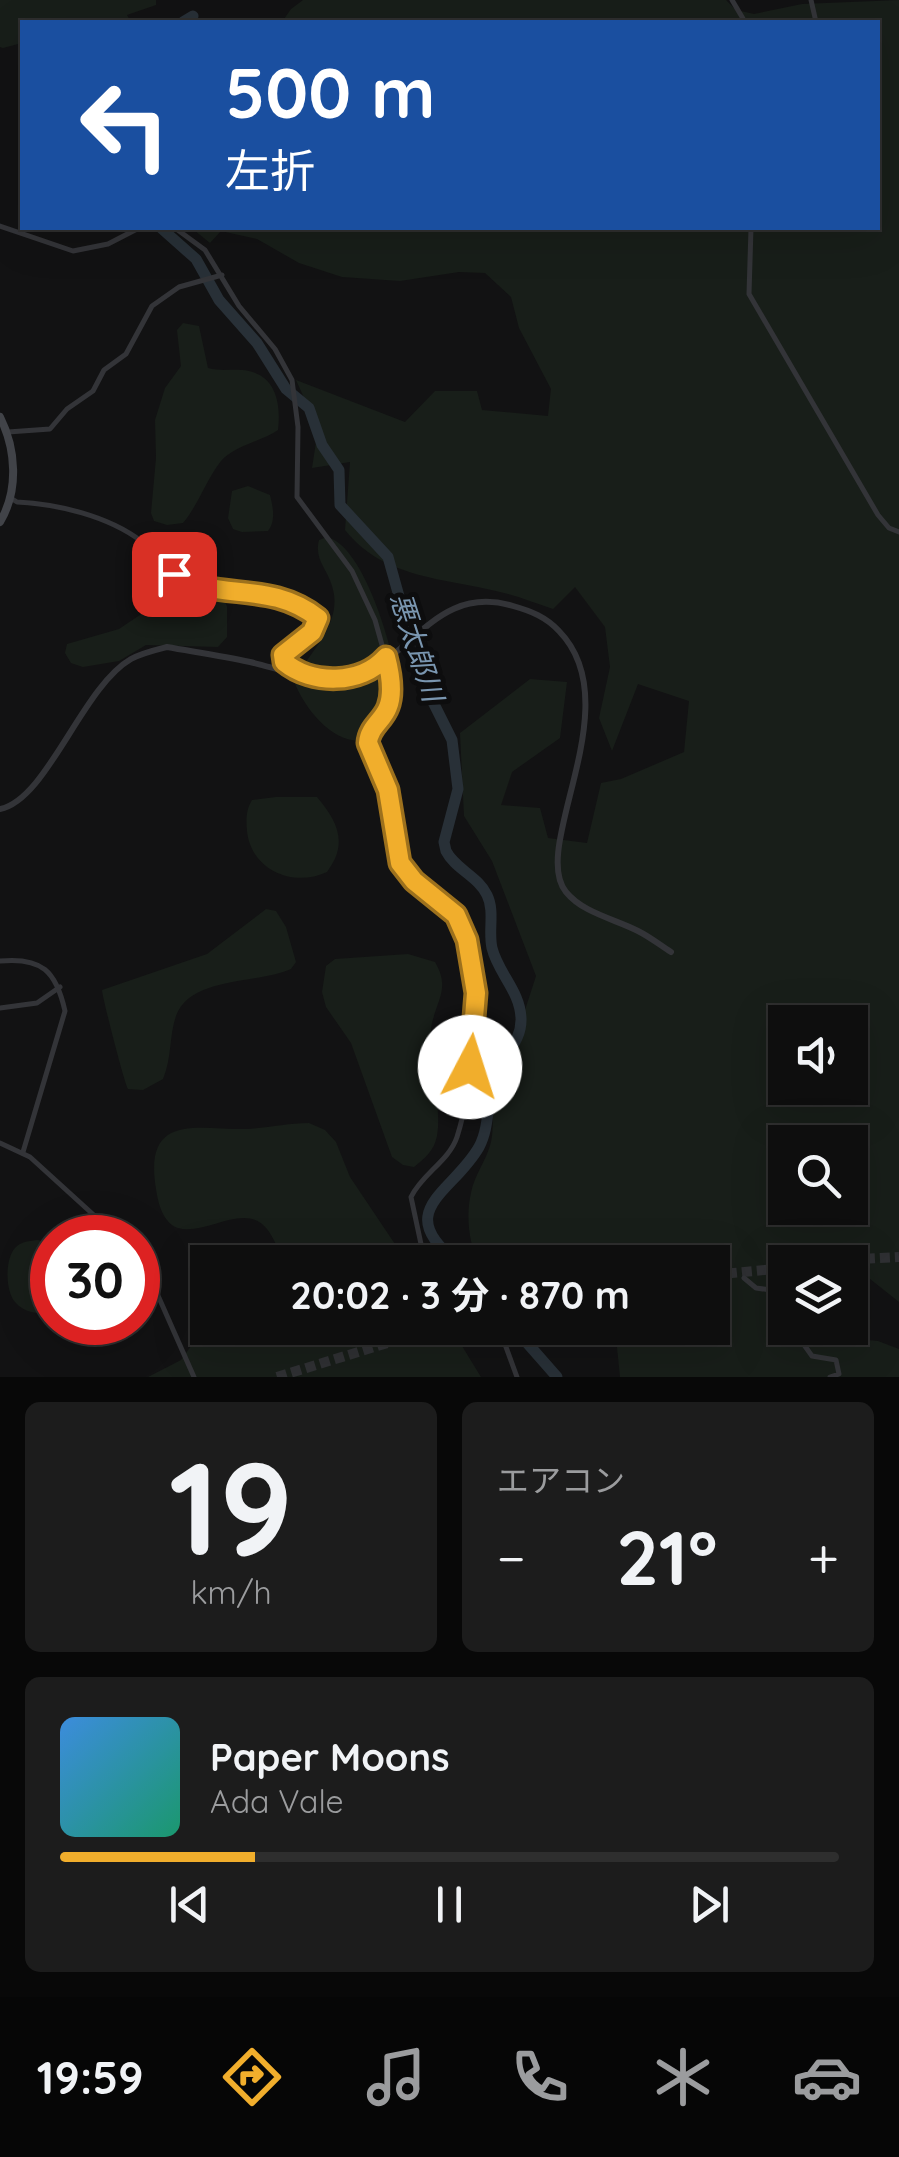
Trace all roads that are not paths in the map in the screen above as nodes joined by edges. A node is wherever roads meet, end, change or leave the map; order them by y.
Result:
1 (0, 226) edge
2 (135, 230) edge
3 (177, 230) edge
4 (751, 230) edge
5 (222, 275) junction
6 (0, 417) edge
7 (8, 432) junction
8 (9, 497) junction
9 (0, 522) edge
10 (899, 532) edge
11 (386, 657) junction
12 (296, 672) junction
13 (0, 809) edge
14 (670, 952) dead end
15 (0, 961) edge
16 (60, 987) junction
17 (0, 1008) edge
18 (0, 1143) edge
19 (23, 1152) junction
20 (93, 1215) edge
21 (421, 1245) edge
22 (744, 1278) dead end
23 (768, 1290) edge
24 (160, 1300) edge
25 (506, 1345) edge
26 (804, 1345) edge
27 (194, 1377) edge
28 (517, 1377) edge
29 (830, 1377) edge

1 - 2 street
3 - 5 street
4 - 10 street
5 - 7 street
5 - 11 street
6 - 7 main road
7 - 8 main road
8 - 9 main road
8 - 12 street
11 - 12 street
11 - 14 street
11 - 21 street
12 - 13 street
15 - 16 street
16 - 17 street
16 - 19 street
18 - 19 street
19 - 20 street
22 - 23 street
24 - 27 street
25 - 28 street
26 - 29 street

